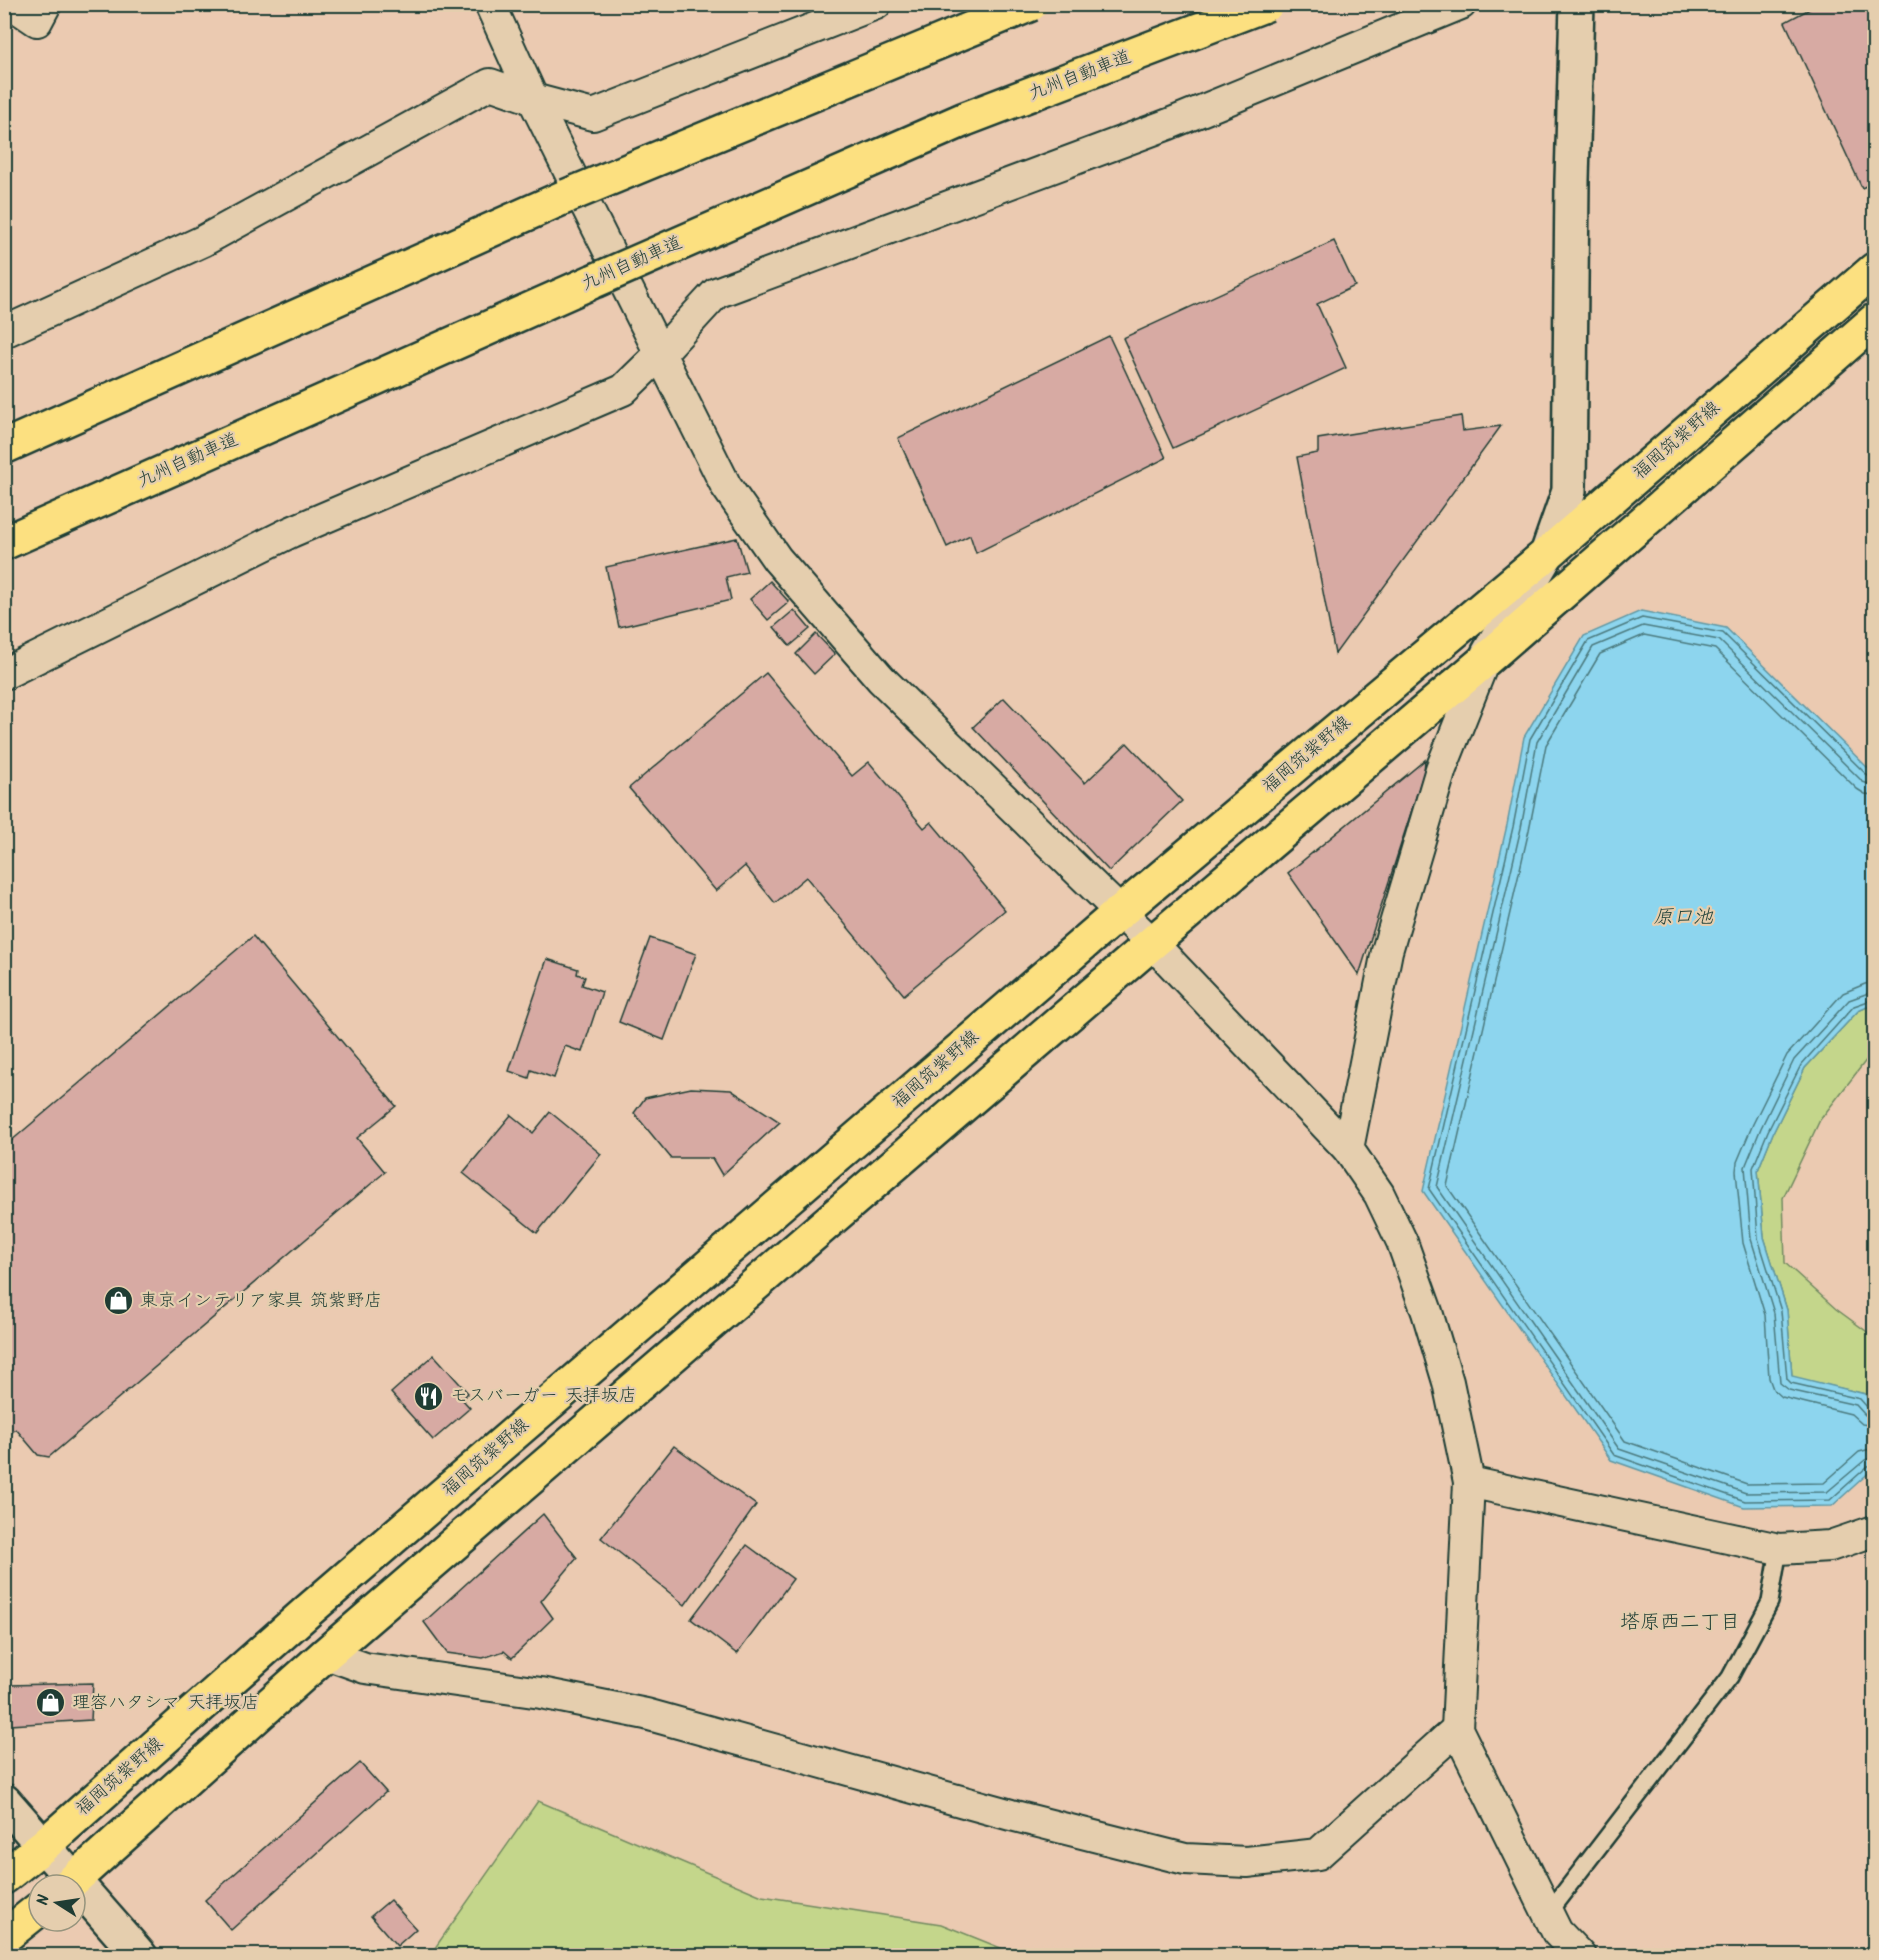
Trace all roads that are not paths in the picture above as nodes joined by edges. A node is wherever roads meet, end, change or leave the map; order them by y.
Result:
1 (12, 4) edge
2 (46, 4) edge
3 (490, 4) edge
4 (876, 4) edge
5 (1031, 4) edge
6 (1267, 4) edge
7 (1461, 4) edge
8 (1577, 4) edge
9 (533, 99) junction
10 (1875, 270) edge
11 (1875, 321) edge
12 (4, 332) edge
13 (660, 354) junction
14 (4, 447) edge
15 (4, 543) edge
16 (1547, 554) junction
17 (1484, 661) junction
18 (4, 674) edge
19 (1120, 912) junction
20 (1152, 943) junction
21 (1348, 1149) junction
22 (1469, 1482) junction
23 (1875, 1531) edge
24 (1779, 1549) junction
25 (326, 1654) junction
26 (1457, 1729) junction
27 (4, 1800) edge
28 (43, 1846) junction
29 (63, 1873) edge
30 (82, 1873) edge
31 (4, 1877) edge
32 (87, 1900) edge
33 (1548, 1913) junction
34 (27, 1919) edge
35 (4, 1937) edge
36 (140, 1956) edge
37 (1580, 1956) edge

1 - 2 street
3 - 9 street
4 - 9 street
5 - 14 main road, bridge
6 - 15 main road, 九州自動車道, bridge
7 - 13 street
8 - 16 street
9 - 12 street
9 - 13 street
10 - 16 main road, 福岡筑紫野線
11 - 17 main road
13 - 18 street
13 - 19 street
16 - 17 street
16 - 19 main road, 福岡筑紫野線
17 - 20 main road
17 - 21 street
19 - 20 street
19 - 28 main road, 福岡筑紫野線
20 - 21 street
20 - 25 main road
21 - 22 street
22 - 24 street
22 - 26 street
23 - 24 street
24 - 33 lane
25 - 26 street
25 - 30 main road
26 - 33 street
27 - 28 street
28 - 29 street
28 - 31 main road, 福岡筑紫野線
32 - 36 street
33 - 37 street
34 - 35 main road

